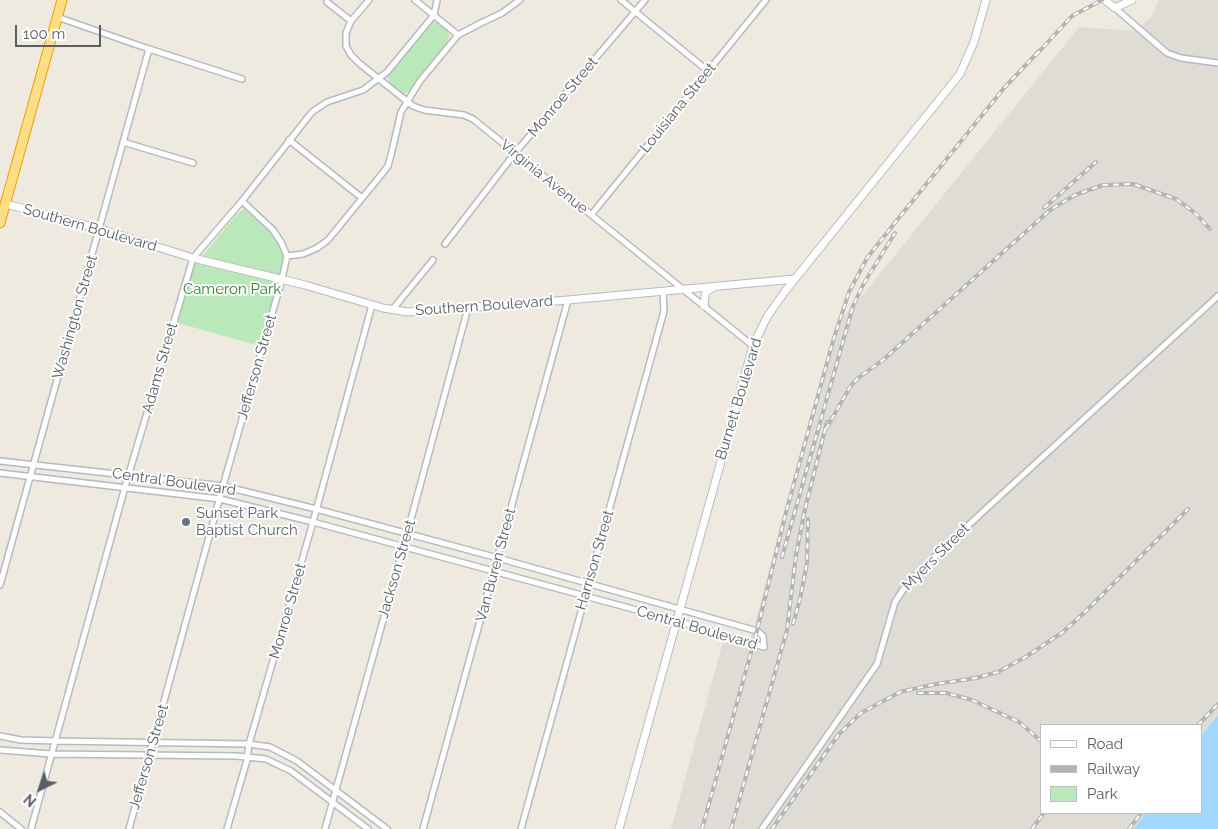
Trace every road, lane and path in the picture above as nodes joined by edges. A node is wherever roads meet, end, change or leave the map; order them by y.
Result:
1 (62, 0) edge
2 (369, 0) edge
3 (416, 0) edge
4 (437, 0) edge
5 (520, 0) edge
6 (621, 0) edge
7 (645, 0) edge
8 (766, 0) edge
9 (986, 0) edge
10 (1105, 0) edge
11 (1126, 1) edge
12 (327, 2) dead end
13 (1115, 8) junction
14 (635, 12) junction
15 (434, 15) junction
16 (57, 17) junction
17 (351, 21) junction
18 (458, 35) junction
19 (149, 49) junction
20 (1218, 63) edge
21 (708, 71) junction
22 (242, 79) dead end
23 (378, 79) junction
24 (407, 101) junction
25 (290, 140) junction
26 (123, 142) junction
27 (515, 153) junction
28 (193, 163) dead end
29 (362, 198) junction
30 (242, 201) junction
31 (6, 204) junction
32 (591, 215) junction
33 (0, 223) edge
34 (100, 229) junction
35 (446, 244) dead end
36 (287, 256) junction
37 (193, 258) junction
38 (433, 260) dead end
39 (282, 279) junction
40 (795, 279) junction
41 (714, 287) junction
42 (684, 289) junction
43 (663, 291) junction
44 (1218, 296) edge
45 (568, 300) junction
46 (372, 305) junction
47 (704, 306) junction
48 (468, 308) junction
49 (392, 310) junction
50 (753, 346) junction
51 (0, 461) edge
52 (34, 465) junction
53 (0, 473) edge
54 (129, 475) junction
55 (30, 477) junction
56 (223, 486) junction
57 (125, 487) junction
58 (220, 499) junction
59 (316, 509) junction
60 (313, 522) junction
61 (407, 534) junction
62 (404, 547) junction
63 (498, 558) junction
64 (494, 572) junction
65 (0, 584) edge
66 (589, 584) junction
67 (584, 597) junction
68 (680, 610) junction
69 (677, 621) junction
70 (0, 736) edge
71 (56, 741) junction
72 (154, 743) junction
73 (249, 744) junction
74 (0, 750) edge
75 (51, 754) junction
76 (149, 755) junction
77 (247, 756) junction
78 (335, 790) junction
79 (332, 802) junction
80 (0, 812) edge
81 (21, 829) edge
82 (31, 829) edge
83 (129, 829) edge
84 (227, 829) edge
85 (325, 829) edge
86 (368, 829) edge
87 (387, 829) edge
88 (423, 829) edge
89 (521, 829) edge
90 (619, 829) edge
91 (762, 829) edge

1 - 16 highway
2 - 17 street, Virginia Avenue
3 - 15 street
4 - 15 street, Adams Street
5 - 18 street
6 - 14 street
7 - 14 street, Monroe Street
8 - 21 street, Louisiana Street
9 - 40 main road, Burnett Boulevard
10 - 13 main road
11 - 13 main road
12 - 17 street
13 - 20 street
14 - 21 street
14 - 27 street, Monroe Street
15 - 18 street
15 - 23 street, Adams Street
16 - 19 street
16 - 31 highway
17 - 23 street, Virginia Avenue
18 - 24 street
19 - 22 street
19 - 26 street, Washington Street
21 - 32 street, Louisiana Street
23 - 24 street, Virginia Avenue
23 - 25 street, Adams Street
24 - 27 street, Virginia Avenue
24 - 29 street
25 - 29 street
25 - 30 street, Adams Street
26 - 28 street
26 - 34 street, Washington Street
27 - 32 street, Virginia Avenue
27 - 35 street, Monroe Street
29 - 36 street
30 - 36 street
30 - 37 street, Adams Street
31 - 33 highway
31 - 34 main road, Southern Boulevard
32 - 42 street, Virginia Avenue
34 - 37 main road, Southern Boulevard
34 - 52 street, Washington Street
36 - 39 street, Jefferson Street
37 - 39 main road, Southern Boulevard
37 - 54 street, Adams Street
38 - 49 street
39 - 46 main road, Southern Boulevard
39 - 56 street, Jefferson Street
40 - 41 main road, Southern Boulevard
40 - 50 main road, Burnett Boulevard
41 - 42 main road, Southern Boulevard
41 - 47 main road
42 - 43 main road, Southern Boulevard
42 - 47 street, Virginia Avenue
43 - 45 main road, Southern Boulevard
43 - 66 street, Harrison Street
44 - 91 street, Myers Street
45 - 48 main road, Southern Boulevard
45 - 63 street, Van Buren Street
46 - 49 main road, Southern Boulevard
46 - 59 street, Monroe Street
47 - 50 street, Virginia Avenue
48 - 49 main road, Southern Boulevard
48 - 61 street, Jackson Street
50 - 68 main road, Burnett Boulevard
51 - 52 street, Central Boulevard
52 - 54 street, Central Boulevard
52 - 55 street, Washington Street
53 - 55 street, Central Boulevard
54 - 56 street, Central Boulevard
54 - 57 street, Adams Street
55 - 57 street, Central Boulevard
55 - 65 street, Washington Street
56 - 58 street, Jefferson Street
56 - 59 street, Central Boulevard
57 - 58 street, Central Boulevard
57 - 71 street, Adams Street
58 - 60 street, Central Boulevard
58 - 72 street, Jefferson Street
59 - 60 street, Monroe Street
59 - 61 street, Central Boulevard
60 - 62 street, Central Boulevard
60 - 73 street, Monroe Street
61 - 62 street, Jackson Street
61 - 63 street, Central Boulevard
62 - 64 street, Central Boulevard
62 - 78 street, Jackson Street
63 - 64 street, Van Buren Street
63 - 66 street, Central Boulevard
64 - 67 street, Central Boulevard
64 - 88 street, Van Buren Street
66 - 67 street, Harrison Street
66 - 68 street, Central Boulevard
67 - 69 street, Central Boulevard
67 - 89 street, Harrison Street
68 - 69 main road, Burnett Boulevard
68 - 69 street, Central Boulevard
69 - 90 main road, Burnett Boulevard
70 - 71 street
71 - 72 street
71 - 75 street, Adams Street
72 - 73 street
72 - 76 street, Jefferson Street
73 - 77 street, Monroe Street
73 - 78 street
74 - 75 street
75 - 76 street
75 - 82 street, Adams Street
76 - 77 street
76 - 83 street, Jefferson Street
77 - 79 street
77 - 84 street, Monroe Street
78 - 79 street, Jackson Street
78 - 87 street
79 - 85 street, Jackson Street
79 - 86 street
80 - 81 street

